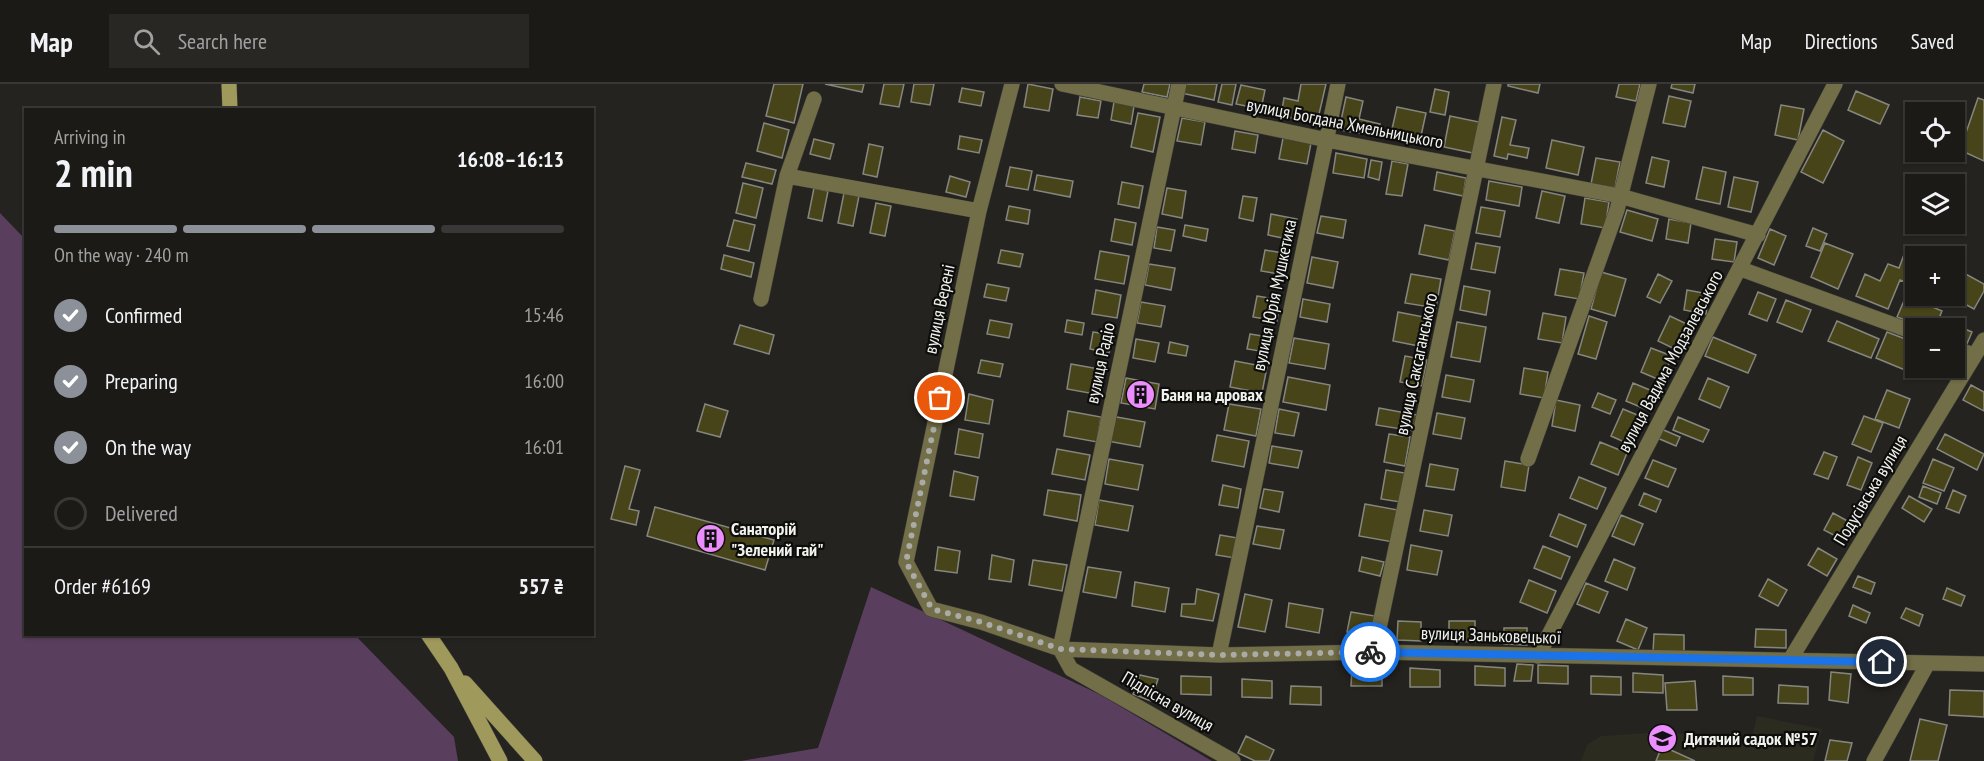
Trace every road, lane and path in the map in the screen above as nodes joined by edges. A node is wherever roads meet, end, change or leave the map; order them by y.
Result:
1 (229, 84) edge
2 (1012, 84) edge
3 (1062, 84) edge
4 (1179, 84) edge
5 (1338, 84) edge
6 (1494, 84) edge
7 (1648, 84) edge
8 (1835, 84) edge
9 (814, 99) dead end
10 (1174, 107) junction
11 (230, 108) edge
12 (1327, 140) junction
13 (1478, 169) junction
14 (788, 176) junction
15 (1620, 196) junction
16 (980, 211) junction
17 (1758, 235) junction
18 (1741, 269) junction
19 (761, 299) dead end
20 (1905, 329) edge
21 (1984, 340) edge
22 (1965, 352) edge
23 (1974, 355) junction
24 (1528, 459) dead end
25 (932, 609) joint
26 (429, 636) edge
27 (1060, 649) junction
28 (1374, 651) junction
29 (1219, 655) junction
30 (1538, 656) junction
31 (1790, 660) junction
32 (1928, 663) junction
33 (1984, 664) edge
34 (451, 668) junction
35 (500, 761) edge
36 (535, 761) edge
37 (1233, 761) edge
38 (1874, 761) edge

1 - 11 main road
2 - 16 street, вулиця Верені
3 - 10 street, вулиця Богдана Хмельницького
4 - 10 street, вулиця Радіо
5 - 12 street, вулиця Юрія Мушкетика
6 - 13 street, вулиця Саксаганського
7 - 15 street
8 - 17 street, вулиця Вадима Модзалевського
9 - 14 street
10 - 12 street, вулиця Богдана Хмельницького
10 - 27 street, вулиця Радіо
12 - 13 street, вулиця Богдана Хмельницького
12 - 29 street, вулиця Юрія Мушкетика
13 - 15 street, вулиця Богдана Хмельницького
13 - 28 street, вулиця Саксаганського
14 - 16 street
14 - 19 street
15 - 17 street, вулиця Богдана Хмельницького
15 - 24 street
16 - 25 street, вулиця Верені
17 - 18 street, вулиця Вадима Модзалевського
18 - 20 street
18 - 30 street, вулиця Вадима Модзалевського
21 - 23 street, Подусівська вулиця
22 - 23 street
23 - 31 street, Подусівська вулиця
25 - 27 street, вулиця Заньковецької
26 - 34 main road
27 - 29 street, вулиця Заньковецької
27 - 37 street, Підлісна вулиця
28 - 29 street, вулиця Заньковецької
28 - 30 street, вулиця Заньковецької
30 - 31 street, вулиця Заньковецької
31 - 32 street, вулиця Заньковецької
32 - 33 street, вулиця Заньковецької
32 - 38 street
34 - 35 main road
34 - 36 main road

